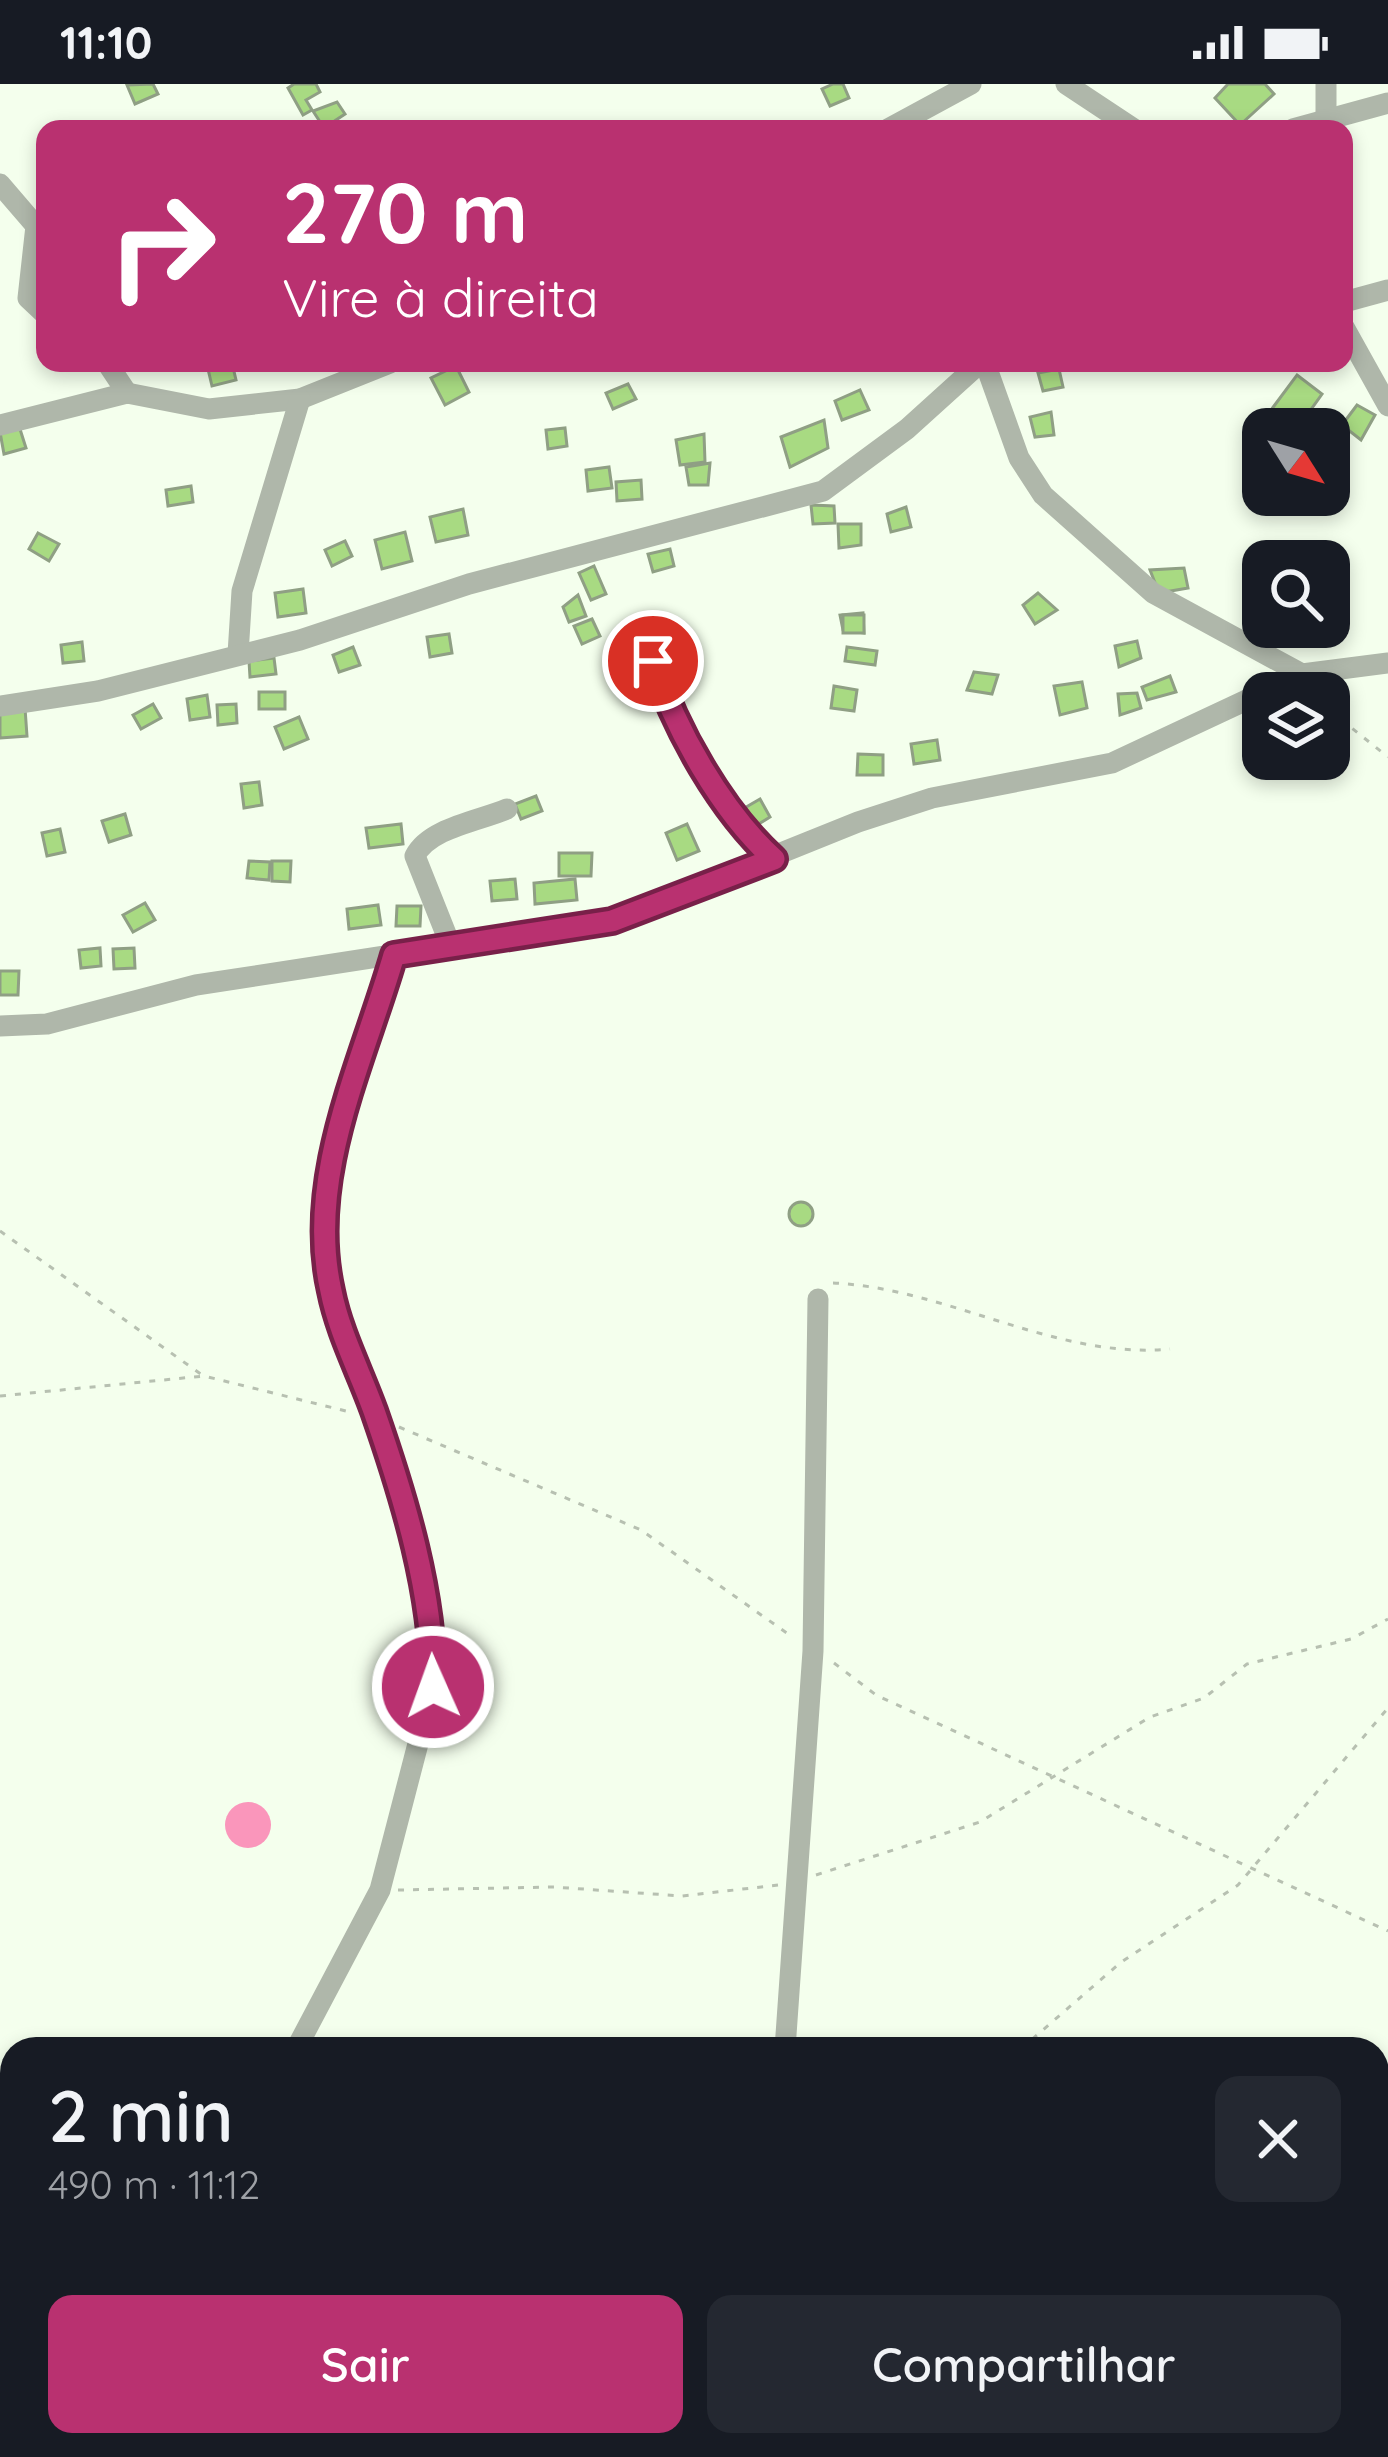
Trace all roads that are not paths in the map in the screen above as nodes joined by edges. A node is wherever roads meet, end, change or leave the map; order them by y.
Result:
1 (971, 84) edge
2 (1066, 84) edge
3 (1326, 84) edge
4 (1388, 103) edge
5 (905, 120) edge
6 (1120, 120) edge
7 (1326, 120) edge
8 (1333, 120) edge
9 (0, 184) edge
10 (36, 226) edge
11 (36, 226) edge
12 (1388, 290) edge
13 (1353, 300) edge
14 (36, 306) edge
15 (1353, 343) edge
16 (113, 372) edge
17 (368, 372) edge
18 (972, 372) edge
19 (986, 372) edge
20 (127, 393) junction
21 (300, 399) junction
22 (1388, 406) edge
23 (0, 425) edge
24 (238, 654) junction
25 (653, 661) dead end
26 (1388, 663) edge
27 (1298, 672) edge
28 (1318, 672) edge
29 (1242, 702) edge
30 (0, 706) edge
31 (507, 809) dead end
32 (774, 859) junction
33 (452, 949) junction
34 (394, 955) junction
35 (0, 1025) edge
36 (818, 1299) road end
37 (302, 2037) edge
38 (786, 2037) edge

1 - 5 street
2 - 6 street
3 - 7 street
4 - 8 street
9 - 11 street
10 - 14 street
12 - 13 street
15 - 22 street
16 - 20 street
17 - 21 street
18 - 24 street
19 - 27 street
20 - 21 street
20 - 23 street
21 - 24 street
24 - 30 street
25 - 32 street
26 - 28 street
29 - 32 street
31 - 33 street
32 - 33 street
33 - 34 street
34 - 35 street
34 - 37 street
36 - 38 street

